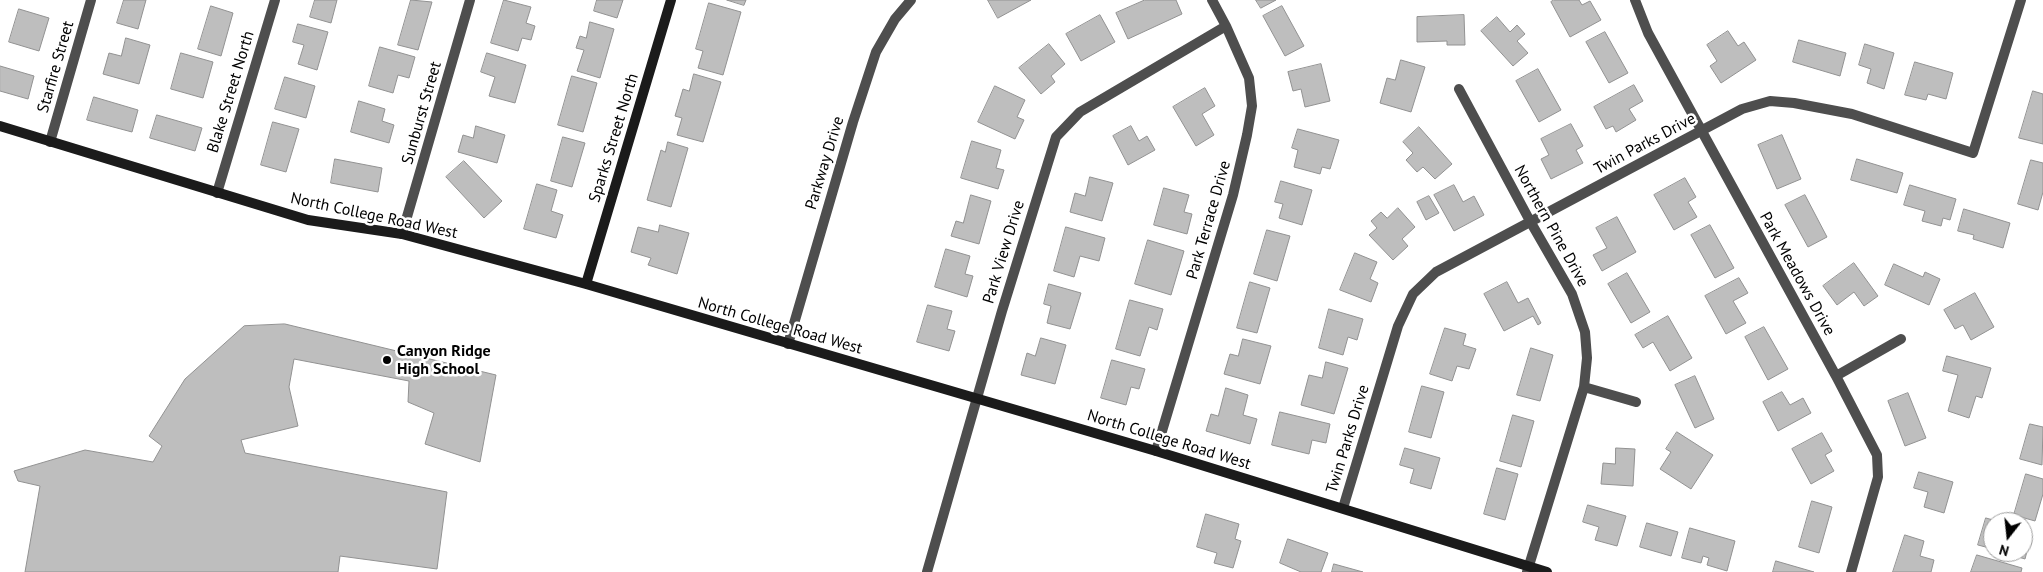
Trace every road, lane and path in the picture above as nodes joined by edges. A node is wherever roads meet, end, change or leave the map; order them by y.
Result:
1 (91, 0) edge
2 (274, 0) edge
3 (470, 0) edge
4 (670, 0) edge
5 (911, 0) edge
6 (1212, 0) edge
7 (1635, 0) edge
8 (2021, 0) edge
9 (1226, 26) junction
10 (1459, 89) dead end
11 (0, 126) edge
12 (1702, 131) junction
13 (50, 142) junction
14 (217, 193) junction
15 (1530, 221) junction
16 (402, 234) junction
17 (586, 284) junction
18 (1901, 339) dead end
19 (788, 344) junction
20 (1836, 376) junction
21 (1584, 387) junction
22 (976, 399) junction
23 (1636, 402) dead end
24 (1156, 451) junction
25 (1343, 508) junction
26 (1528, 569) edge
27 (927, 572) edge
28 (1547, 572) edge
29 (1851, 572) edge

1 - 13 street, Starfire Street
2 - 14 street, Blake Street North
3 - 16 street, Sunburst Street
4 - 17 street, Sparks Street North
5 - 19 street, Parkway Drive
6 - 9 street, Park Terrace Drive
7 - 12 street, Park Meadows Drive
8 - 12 street, Twin Parks Drive
9 - 22 street, Park View Drive
9 - 24 street, Park Terrace Drive
10 - 15 street, Northern Pine Drive
11 - 13 street, North College Road West
12 - 15 street, Twin Parks Drive
12 - 20 street, Park Meadows Drive
13 - 14 street, North College Road West
14 - 16 street, North College Road West
15 - 21 street, Northern Pine Drive
15 - 25 street, Twin Parks Drive
16 - 17 street, North College Road West
17 - 19 street, North College Road West
18 - 20 street
19 - 22 street, North College Road West
20 - 29 street, Park Meadows Drive
21 - 23 street
21 - 26 street, Northern Pine Drive
22 - 24 street, North College Road West
22 - 27 street, Park View Drive
24 - 25 street, North College Road West
25 - 26 street, North College Road West
26 - 28 street, North College Road West

